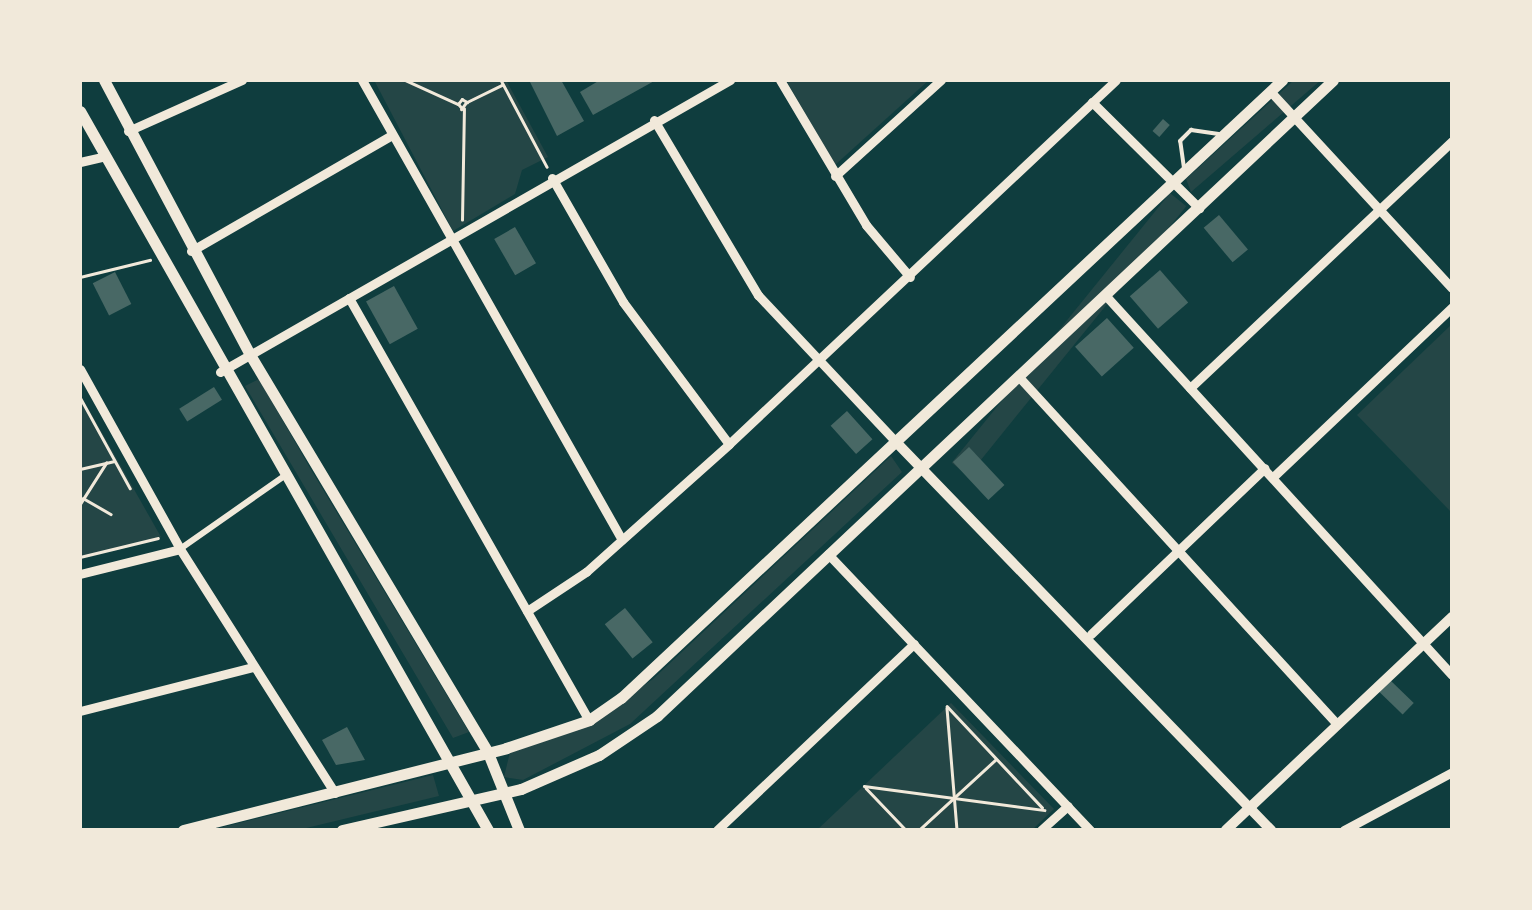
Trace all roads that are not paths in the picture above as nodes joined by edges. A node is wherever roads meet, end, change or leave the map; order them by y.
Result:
1 (104, 80) edge
2 (242, 80) edge
3 (362, 80) edge
4 (730, 80) edge
5 (780, 80) edge
6 (941, 80) edge
7 (1116, 80) edge
8 (1282, 80) edge
9 (1334, 80) edge
10 (1270, 91) junction
11 (1092, 102) junction
12 (80, 111) edge
13 (1294, 117) junction
14 (654, 120) junction
15 (128, 131) junction
16 (392, 135) junction
17 (1224, 135) junction
18 (1452, 142) edge
19 (102, 156) junction
20 (80, 162) edge
21 (1184, 172) junction
22 (835, 176) junction
23 (552, 178) junction
24 (1174, 182) junction
25 (1377, 207) junction
26 (1198, 208) junction
27 (450, 240) junction
28 (191, 251) junction
29 (910, 277) junction
30 (1452, 288) edge
31 (1106, 296) junction
32 (349, 298) junction
33 (1452, 307) edge
34 (249, 353) junction
35 (817, 363) junction
36 (80, 369) edge
37 (220, 372) junction
38 (1020, 377) junction
39 (1190, 388) junction
40 (896, 442) junction
41 (730, 444) junction
42 (925, 462) junction
43 (1265, 468) junction
44 (283, 476) junction
45 (1273, 477) junction
46 (622, 540) junction
47 (180, 549) junction
48 (1178, 552) junction
49 (828, 554) junction
50 (80, 574) edge
51 (527, 611) junction
52 (1452, 617) edge
53 (1091, 634) junction
54 (1424, 643) junction
55 (914, 644) junction
56 (253, 667) junction
57 (1452, 674) edge
58 (80, 711) edge
59 (589, 720) junction
60 (1336, 724) junction
61 (488, 753) junction
62 (454, 763) junction
63 (1452, 772) edge
64 (335, 793) junction
65 (504, 794) junction
66 (473, 800) junction
67 (1068, 806) junction
68 (1250, 807) junction
69 (183, 830) edge
70 (346, 830) edge
71 (488, 830) edge
72 (519, 830) edge
73 (718, 830) edge
74 (1042, 830) edge
75 (1090, 830) edge
76 (1226, 830) edge
77 (1271, 830) edge
78 (1344, 830) edge

1 - 15 main road
2 - 15 street
3 - 16 street
4 - 14 street
5 - 22 street
6 - 22 street
7 - 11 street
8 - 10 main road
9 - 13 main road
10 - 13 street
10 - 17 main road
11 - 24 street
11 - 29 street
12 - 19 main road
13 - 25 street
13 - 26 main road
14 - 23 street
14 - 35 street
15 - 28 main road
16 - 27 street
16 - 28 street
17 - 21 main road
17 - 21 lane
18 - 25 street
19 - 20 street
19 - 37 main road
21 - 24 main road
22 - 29 street
23 - 27 street
23 - 41 street
24 - 26 street
24 - 40 main road
25 - 30 street
25 - 39 street
26 - 31 main road
27 - 32 street
27 - 46 street
28 - 34 main road
29 - 35 street
31 - 38 main road
31 - 39 street
32 - 34 street
32 - 51 street
33 - 45 street
34 - 37 street
34 - 61 main road
35 - 40 street
35 - 41 street
36 - 47 street
37 - 44 main road
38 - 42 main road
38 - 48 street
39 - 43 street
40 - 42 street
40 - 59 main road
41 - 46 street
42 - 49 main road
42 - 53 street
43 - 45 street
43 - 48 street
44 - 47 street
44 - 62 main road
45 - 54 street
46 - 51 street
47 - 50 street
47 - 56 street
48 - 53 street
48 - 60 street
49 - 55 street
49 - 65 main road
51 - 59 street
52 - 54 street
53 - 68 street
54 - 57 street
54 - 60 street
55 - 67 street
55 - 73 street
56 - 58 street
56 - 64 street
59 - 61 main road
60 - 68 street
61 - 62 main road
61 - 65 main road
62 - 64 main road
62 - 66 main road
63 - 78 street
64 - 69 main road
65 - 66 main road
65 - 72 main road
66 - 70 main road
66 - 71 main road
67 - 74 street
67 - 75 street
68 - 76 street
68 - 77 street

